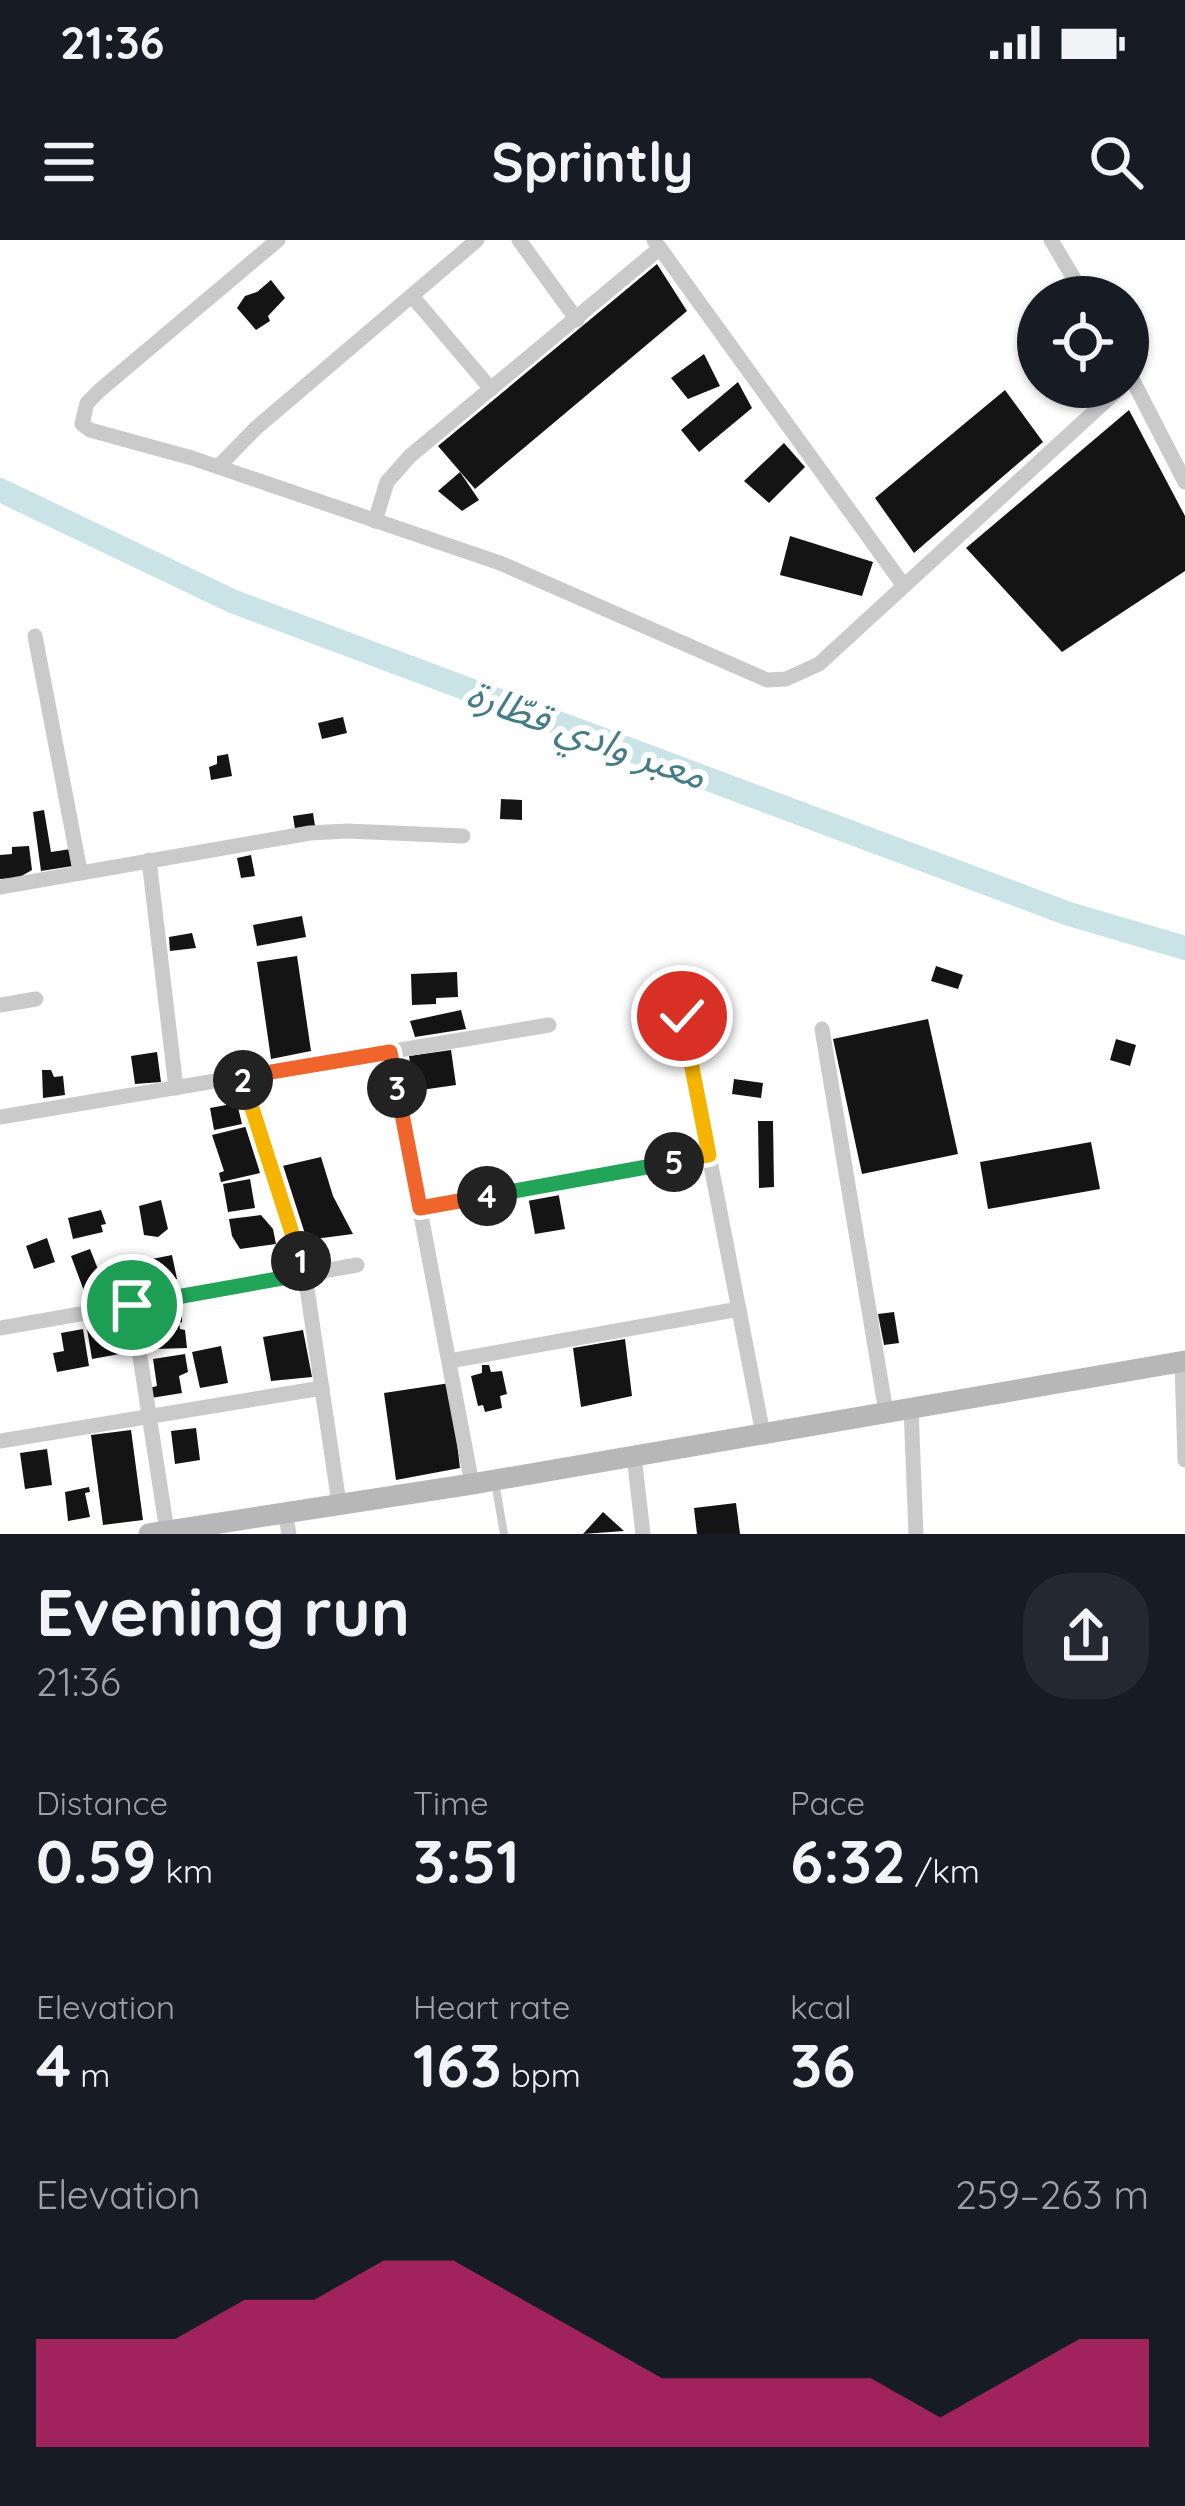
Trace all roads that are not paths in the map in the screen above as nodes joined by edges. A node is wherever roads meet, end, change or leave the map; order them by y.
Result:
1 (278, 240) edge
2 (477, 240) edge
3 (519, 240) edge
4 (1051, 240) edge
5 (657, 244) edge
6 (1072, 276) edge
7 (412, 296) junction
8 (577, 320) junction
9 (491, 389) junction
10 (1096, 408) edge
11 (1143, 408) edge
12 (218, 467) junction
13 (1185, 482) edge
14 (375, 521) junction
15 (904, 586) junction
16 (35, 636) dead end
17 (463, 836) dead end
18 (149, 860) junction
19 (80, 871) junction
20 (0, 887) edge
21 (36, 999) dead end
22 (0, 1005) edge
23 (682, 1016) dead end
24 (549, 1025) dead end
25 (822, 1029) dead end
26 (390, 1052) junction
27 (242, 1077) junction
28 (176, 1088) junction
29 (0, 1117) edge
30 (709, 1155) junction
31 (420, 1208) junction
32 (356, 1265) dead end
33 (305, 1274) junction
34 (132, 1305) junction
35 (739, 1309) junction
36 (0, 1328) edge
37 (449, 1361) junction
38 (1184, 1362) edge
39 (322, 1388) junction
40 (910, 1408) junction
41 (886, 1412) junction
42 (148, 1417) junction
43 (764, 1434) junction
44 (0, 1441) edge
45 (634, 1456) junction
46 (1185, 1460) edge
47 (483, 1482) junction
48 (339, 1503) junction
49 (287, 1523) edge
50 (172, 1532) edge
51 (642, 1532) edge
52 (504, 1534) edge
53 (916, 1534) edge

1 - 12 street
2 - 7 street
3 - 8 street
4 - 6 street
5 - 8 street
5 - 15 street
7 - 9 street
7 - 12 street
8 - 9 street
9 - 14 street
10 - 15 street
11 - 13 street
12 - 14 street
14 - 15 street
16 - 19 street
17 - 18 street
18 - 19 street
18 - 28 street
19 - 20 street
21 - 22 street
23 - 30 street
24 - 26 street
25 - 41 street
26 - 27 street
26 - 31 street
27 - 28 street
27 - 33 street
28 - 29 street
30 - 31 street
30 - 35 street
31 - 37 street
32 - 33 street
33 - 34 street
33 - 39 street
34 - 36 street
34 - 42 street
35 - 37 street
35 - 43 street
37 - 47 street
38 - 40 street
38 - 46 street
39 - 42 street
39 - 48 street
40 - 41 street
40 - 53 street
41 - 43 street
42 - 44 street
42 - 50 street
43 - 45 street
45 - 47 street
45 - 51 street
47 - 48 street
47 - 52 lane
48 - 49 street
49 - 50 street

